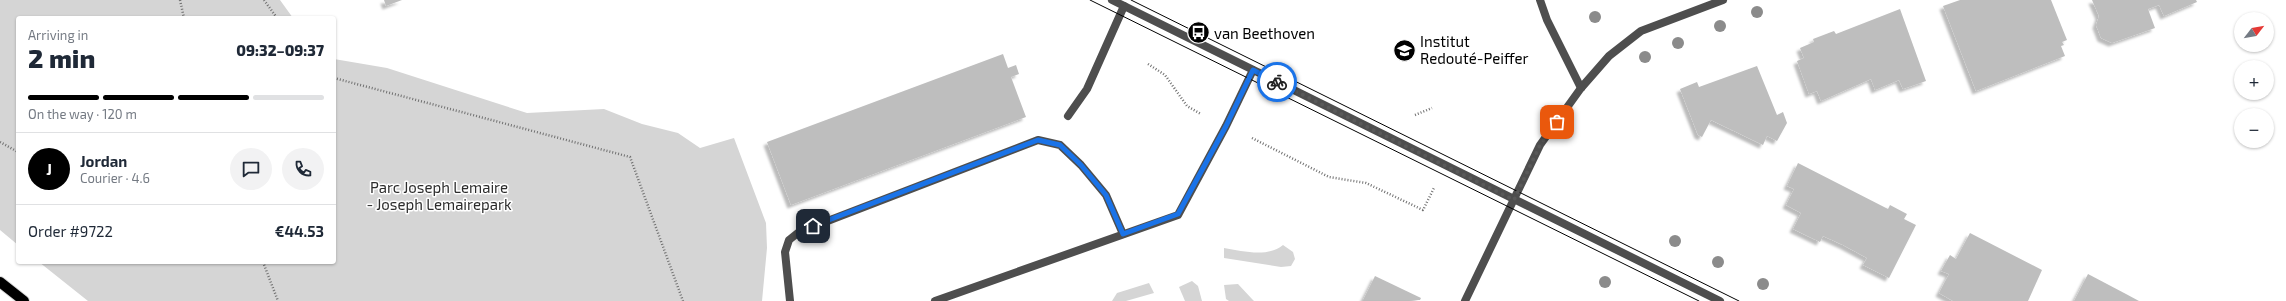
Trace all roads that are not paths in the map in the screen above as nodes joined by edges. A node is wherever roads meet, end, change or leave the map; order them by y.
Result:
1 (1112, 0) edge
2 (1540, 0) edge
3 (1723, 0) edge
4 (1124, 6) junction
5 (1253, 70) junction
6 (1581, 88) junction
7 (1068, 116) dead end
8 (1514, 200) junction
9 (1123, 234) junction
10 (0, 282) edge
11 (24, 301) edge
12 (790, 301) edge
13 (935, 301) edge
14 (1465, 301) edge
15 (1720, 301) edge

1 - 4 street
2 - 6 street
3 - 6 street
4 - 5 street
4 - 7 street
5 - 8 street
5 - 9 street
6 - 8 street
8 - 14 street
8 - 15 street
9 - 12 street
9 - 13 street
10 - 11 main road

